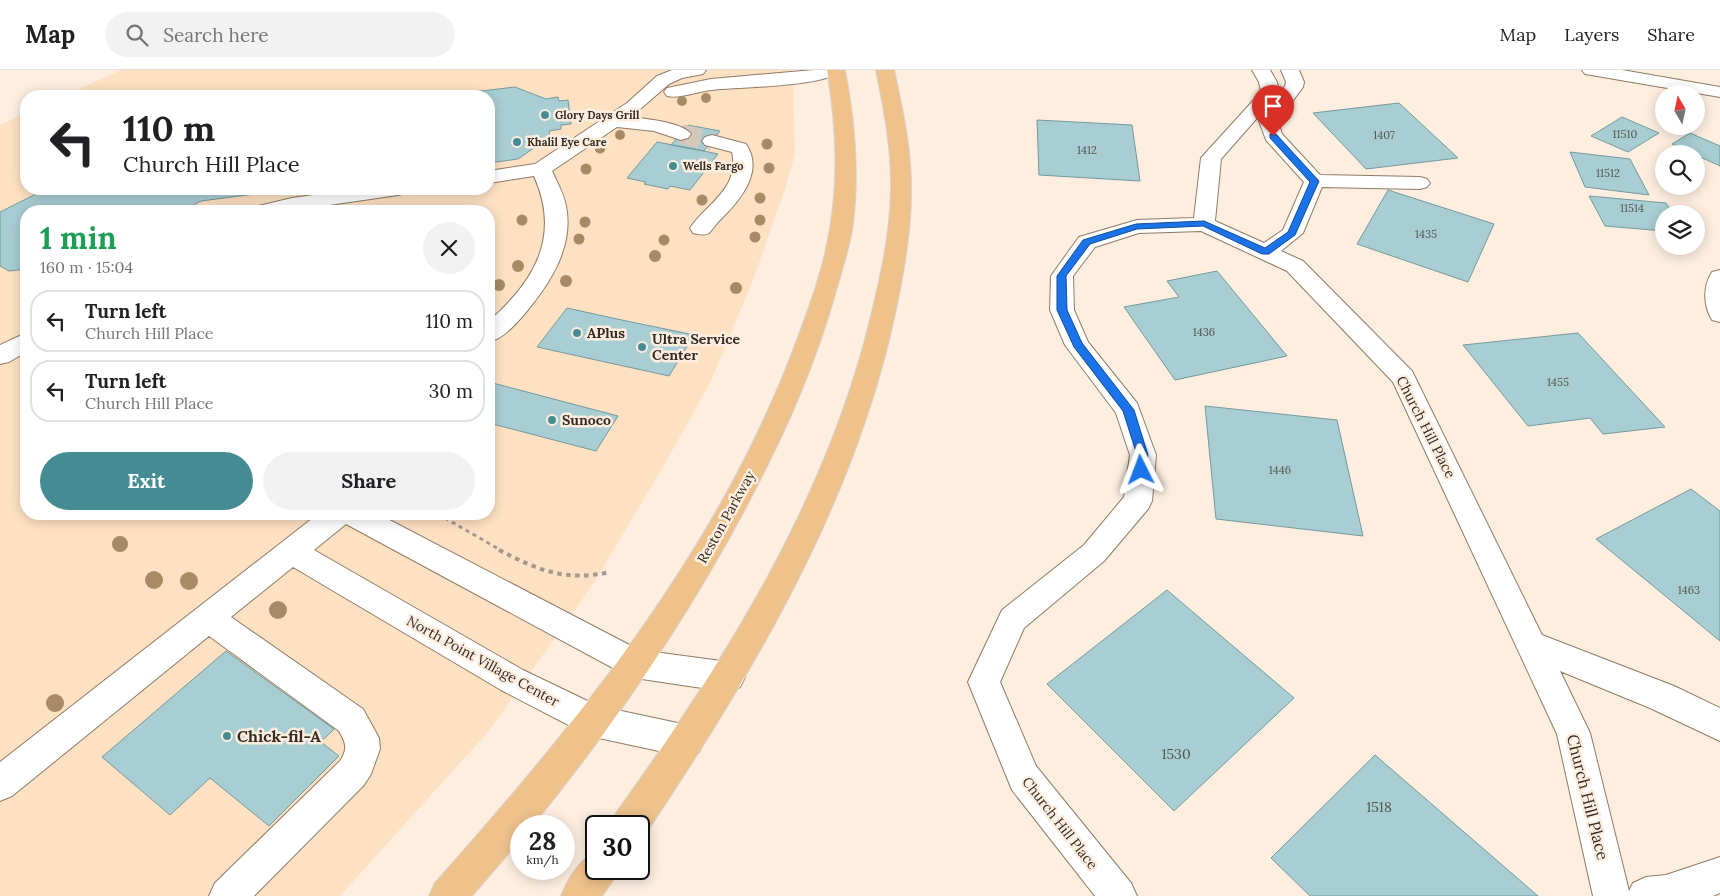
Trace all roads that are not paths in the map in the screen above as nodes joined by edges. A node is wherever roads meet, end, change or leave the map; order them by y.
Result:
1 (697, 70) edge
2 (832, 70) edge
3 (836, 70) edge
4 (885, 70) edge
5 (1261, 70) edge
6 (1290, 70) edge
7 (1592, 70) edge
8 (1720, 92) edge
9 (634, 107) junction
10 (613, 121) junction
11 (656, 126) junction
12 (681, 134) tunnel mouth
13 (712, 141) tunnel mouth
14 (541, 170) junction
15 (495, 176) edge
16 (1314, 181) junction
17 (1420, 183) dead end
18 (356, 195) edge
19 (288, 205) edge
20 (1204, 224) junction
21 (701, 228) dead end
22 (1266, 252) junction
23 (1720, 277) edge
24 (1720, 314) edge
25 (495, 329) edge
26 (20, 344) edge
27 (0, 356) edge
28 (330, 520) edge
29 (364, 520) edge
30 (290, 552) junction
31 (208, 618) junction
32 (1531, 645) junction
33 (635, 664) junction
34 (729, 677) junction
35 (594, 722) junction
36 (1720, 725) edge
37 (687, 741) junction
38 (0, 784) edge
39 (637, 815) edge
40 (1720, 875) edge
41 (591, 880) edge
42 (228, 896) edge
43 (448, 896) edge
44 (580, 896) edge
45 (1118, 896) edge
46 (1612, 896) edge
47 (1646, 896) edge

1 - 9 street
2 - 9 street
3 - 33 main road, Reston Parkway
4 - 34 main road
5 - 20 street
6 - 16 street
7 - 8 street
9 - 10 street
9 - 11 street
10 - 11 street
10 - 14 street
11 - 12 street
13 - 21 street
14 - 15 street
14 - 25 street
16 - 17 street
16 - 22 street
18 - 19 street
20 - 22 street, Church Hill Place
20 - 45 street, Church Hill Place
22 - 32 street, Church Hill Place
23 - 24 street
26 - 27 street
28 - 30 street
29 - 33 street
30 - 31 street
30 - 35 street, North Point Village Center
31 - 38 street
31 - 42 street
32 - 36 street
32 - 46 street, Church Hill Place
33 - 34 street
33 - 35 main road, Reston Parkway
34 - 37 main road
35 - 37 street, North Point Village Center
35 - 43 main road, Reston Parkway
37 - 39 main road
40 - 47 street
41 - 44 main road

